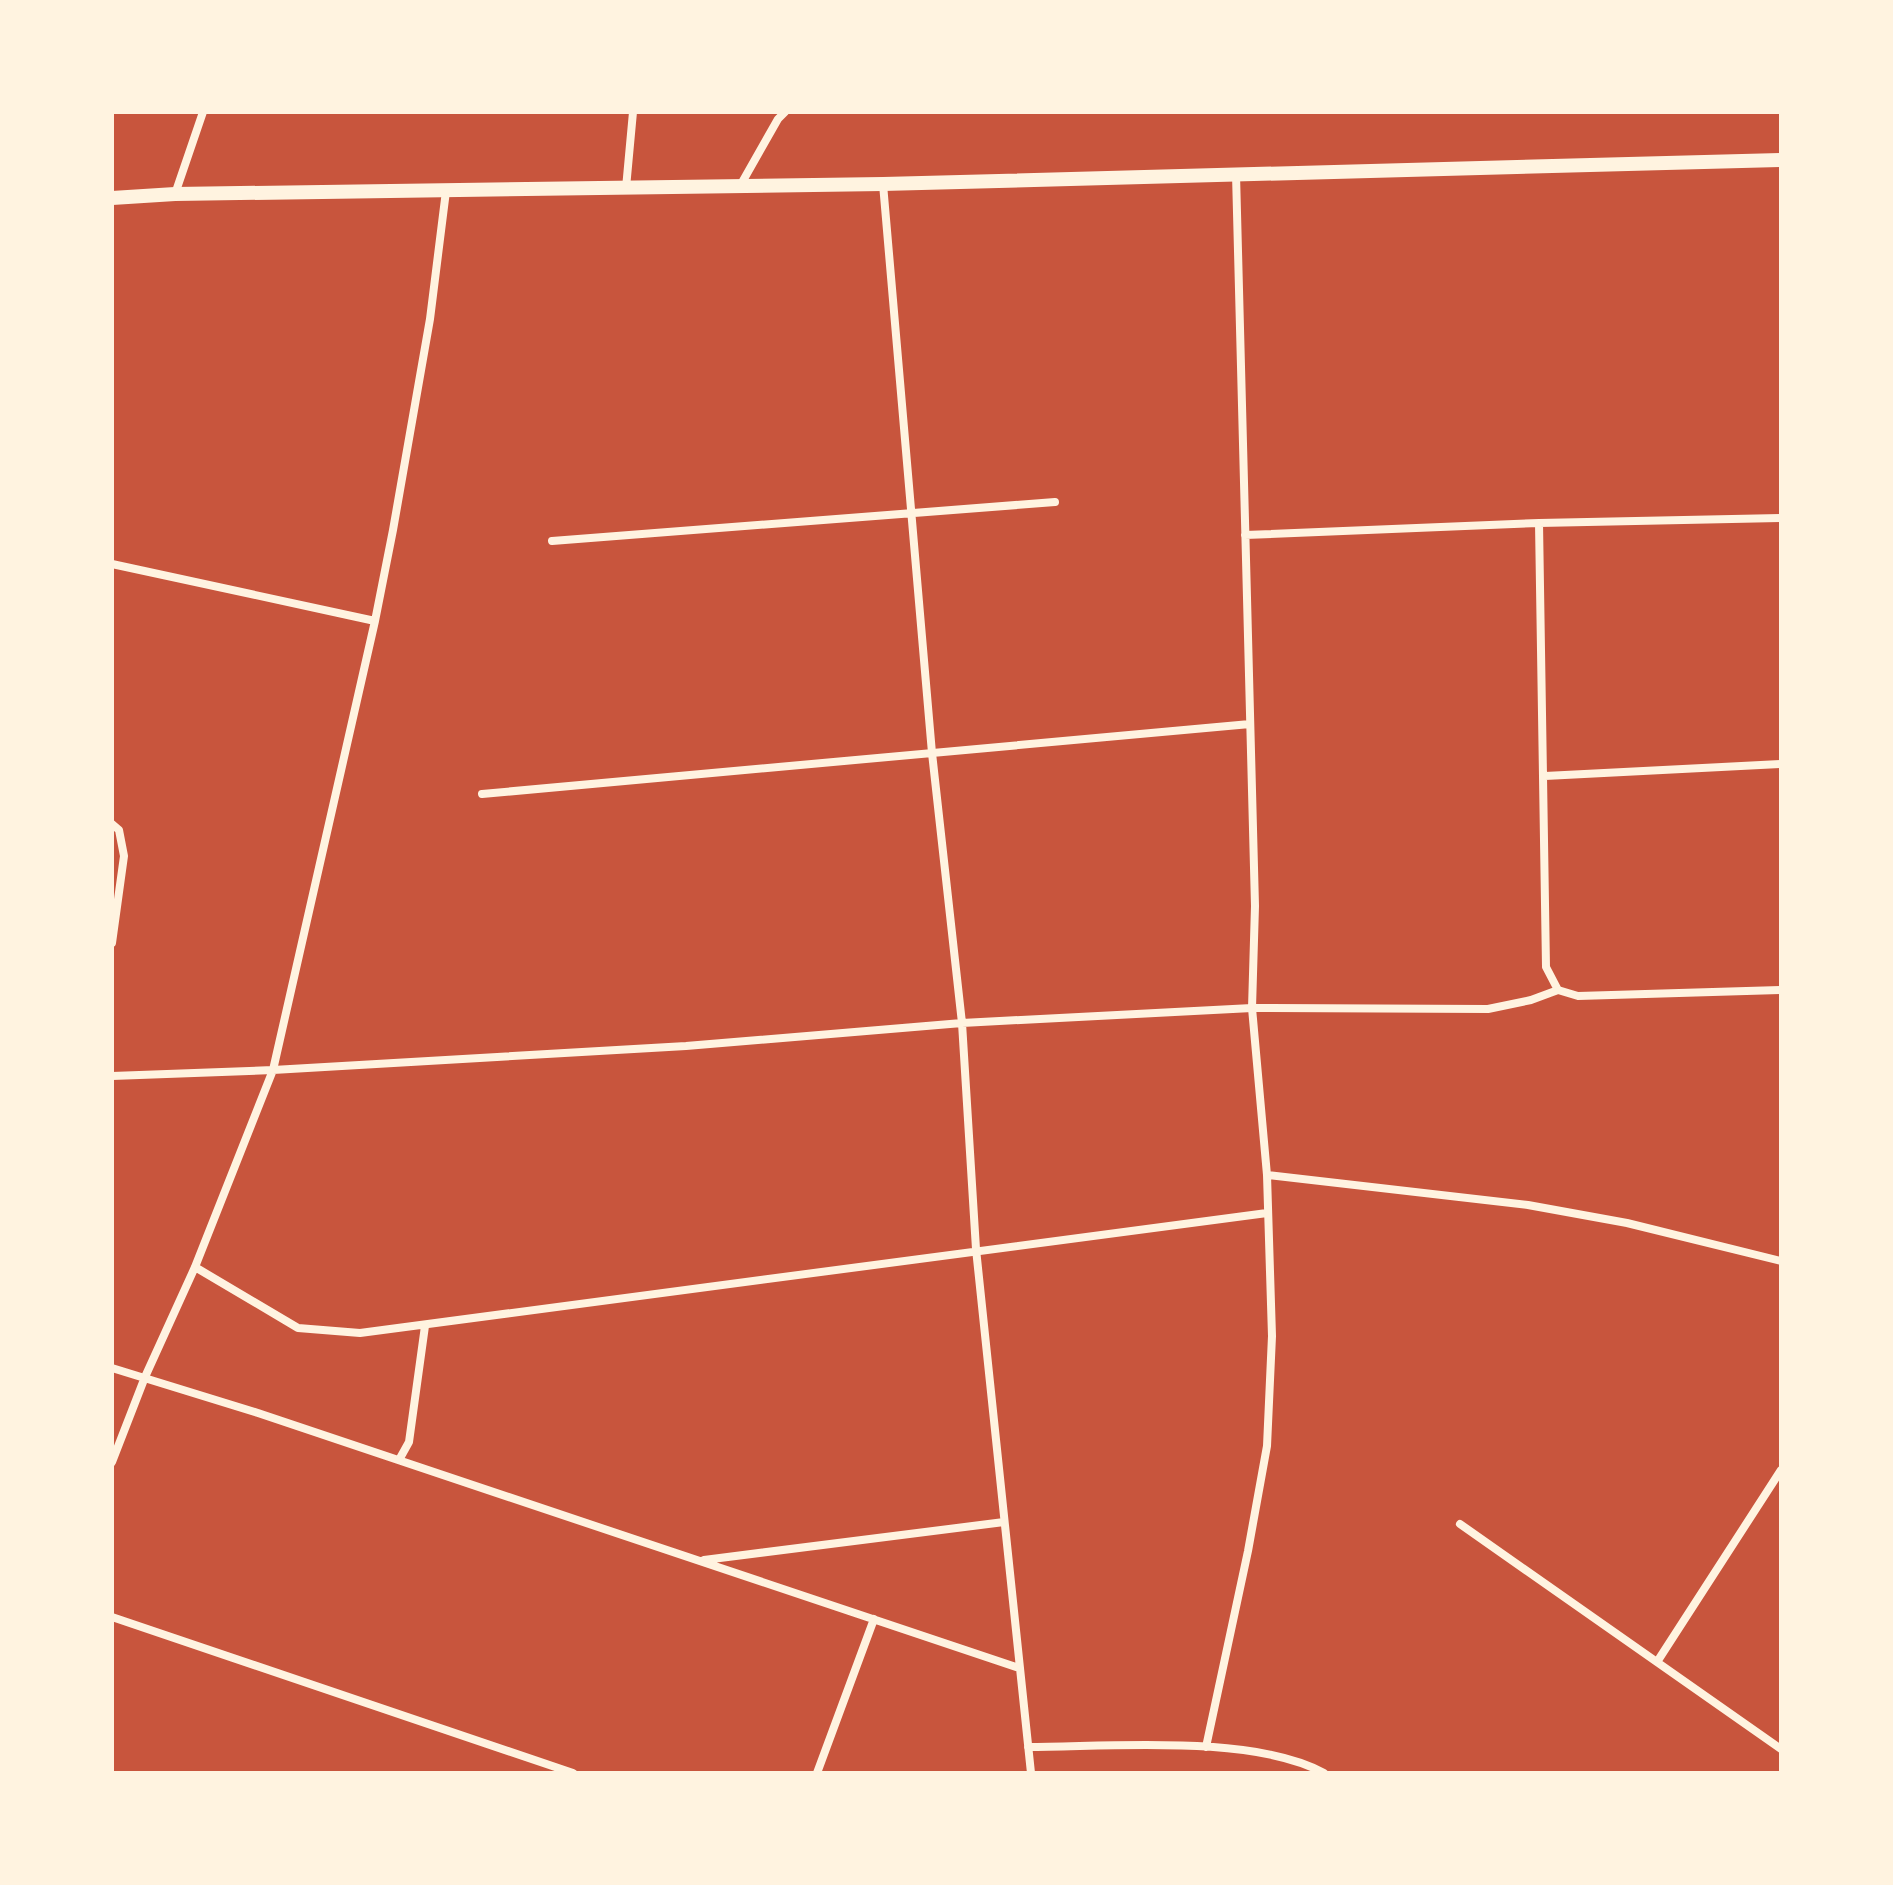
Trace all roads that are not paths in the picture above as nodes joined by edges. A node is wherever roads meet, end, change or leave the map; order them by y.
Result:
1 (203, 112) edge
2 (633, 112) edge
3 (785, 112) edge
4 (1781, 160) edge
5 (1236, 173) junction
6 (883, 184) junction
7 (740, 186) junction
8 (626, 188) junction
9 (446, 191) junction
10 (175, 194) junction
11 (112, 198) edge
12 (1055, 502) dead end
13 (911, 512) junction
14 (1781, 518) edge
15 (1539, 523) junction
16 (1245, 535) junction
17 (552, 541) dead end
18 (112, 564) edge
19 (375, 621) junction
20 (1250, 724) junction
21 (932, 753) junction
22 (1781, 764) edge
23 (1545, 776) junction
24 (482, 794) dead end
25 (112, 824) edge
26 (112, 943) edge
27 (1558, 990) junction
28 (1781, 990) edge
29 (1252, 1008) junction
30 (962, 1023) junction
31 (273, 1070) junction
32 (112, 1076) edge
33 (1267, 1175) junction
34 (1267, 1213) junction
35 (976, 1249) junction
36 (1781, 1261) edge
37 (195, 1267) junction
38 (425, 1326) junction
39 (112, 1368) edge
40 (145, 1377) junction
41 (399, 1460) junction
42 (112, 1462) edge
43 (1781, 1470) edge
44 (1004, 1522) junction
45 (1460, 1524) dead end
46 (699, 1560) junction
47 (112, 1617) edge
48 (874, 1619) junction
49 (1657, 1662) junction
50 (1019, 1668) junction
51 (1028, 1747) junction
52 (1206, 1747) junction
53 (1781, 1749) edge
54 (573, 1773) edge
55 (817, 1773) edge
56 (1031, 1773) edge
57 (1324, 1773) edge

1 - 10 street
2 - 8 street
3 - 7 street
4 - 5 street
5 - 6 street
5 - 16 street
6 - 7 street
6 - 13 street
7 - 8 street
8 - 9 street
9 - 10 street
9 - 19 street
10 - 11 street
12 - 13 street
13 - 17 street
13 - 21 street
14 - 15 street
15 - 16 street
15 - 23 street
16 - 20 street
18 - 19 street
19 - 31 street
20 - 21 street
20 - 29 street
21 - 24 street
21 - 30 street
22 - 23 street
23 - 27 street
25 - 26 street
27 - 28 street
27 - 29 street
29 - 30 street
29 - 33 street
30 - 31 street
30 - 35 street
31 - 32 street
31 - 37 street
33 - 34 street
33 - 36 street
34 - 35 street
34 - 52 street
35 - 38 street
35 - 44 street
37 - 38 street
37 - 40 street
38 - 41 street
39 - 40 street
40 - 41 street
40 - 42 street
41 - 46 street
43 - 49 street
44 - 46 street
44 - 50 street
45 - 49 street
46 - 48 street
47 - 54 street
48 - 50 street
48 - 55 street
49 - 53 street
50 - 51 street
51 - 52 street
51 - 56 street
52 - 57 street

